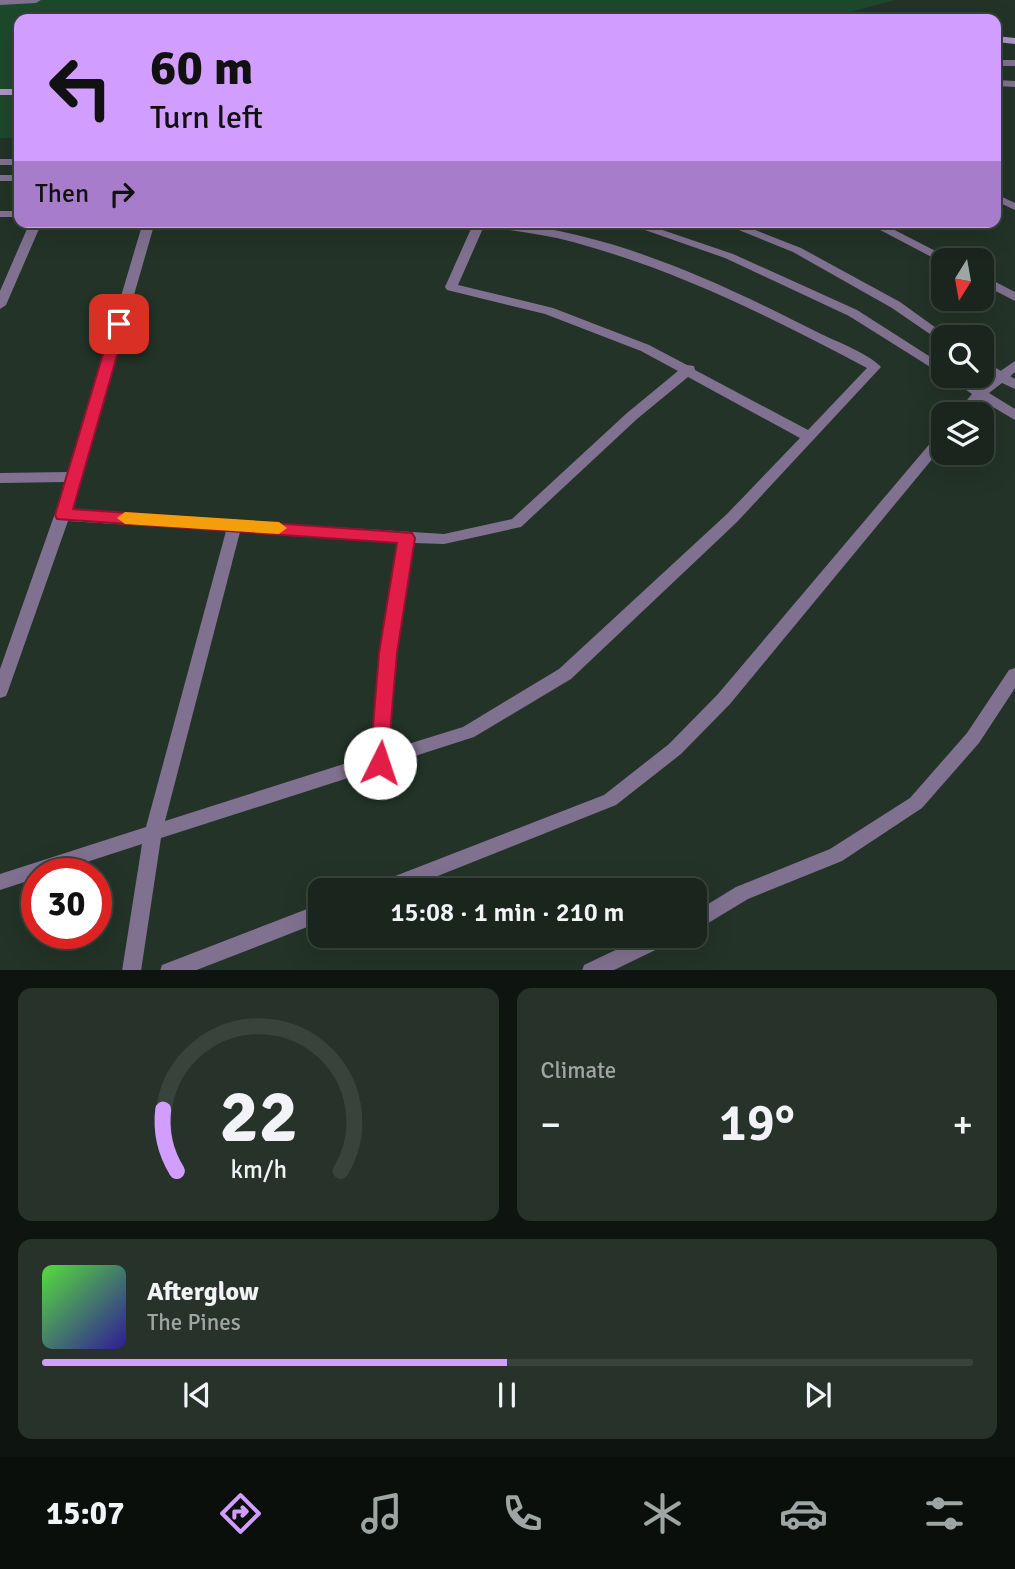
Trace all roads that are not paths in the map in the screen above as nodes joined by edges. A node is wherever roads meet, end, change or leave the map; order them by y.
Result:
1 (36, 0) edge
2 (0, 2) edge
3 (33, 228) edge
4 (147, 228) edge
5 (478, 228) edge
6 (514, 228) edge
7 (645, 228) edge
8 (740, 228) edge
9 (882, 228) edge
10 (931, 252) edge
11 (994, 286) edge
12 (1015, 297) edge
13 (0, 304) edge
14 (931, 329) edge
15 (931, 363) edge
16 (1015, 365) edge
17 (689, 369) junction
18 (994, 372) edge
19 (1001, 377) junction
20 (1015, 385) edge
21 (970, 388) edge
22 (979, 394) junction
23 (972, 402) edge
24 (1015, 415) edge
25 (810, 437) junction
26 (931, 451) edge
27 (73, 477) junction
28 (0, 478) edge
29 (63, 515) junction
30 (234, 524) junction
31 (407, 538) junction
32 (1015, 675) edge
33 (0, 691) edge
34 (380, 763) junction
35 (153, 833) junction
36 (411, 878) edge
37 (0, 882) edge
38 (707, 915) edge
39 (308, 918) edge
40 (640, 948) edge
41 (131, 970) edge
42 (172, 970) edge
43 (593, 970) edge

1 - 2 street
3 - 13 street
4 - 27 street
5 - 17 street
6 - 25 street
7 - 15 street
8 - 14 street
9 - 10 street
11 - 12 street
16 - 19 street
17 - 25 street
17 - 31 street
18 - 19 street
19 - 20 street
19 - 22 street
21 - 22 street
22 - 23 street
22 - 24 street
25 - 34 street
26 - 36 street
27 - 28 street
27 - 29 street
29 - 30 street
29 - 33 street
30 - 31 street
30 - 35 street
31 - 34 street
32 - 38 street
34 - 35 street
35 - 37 street
35 - 41 street
39 - 42 street
40 - 43 street

